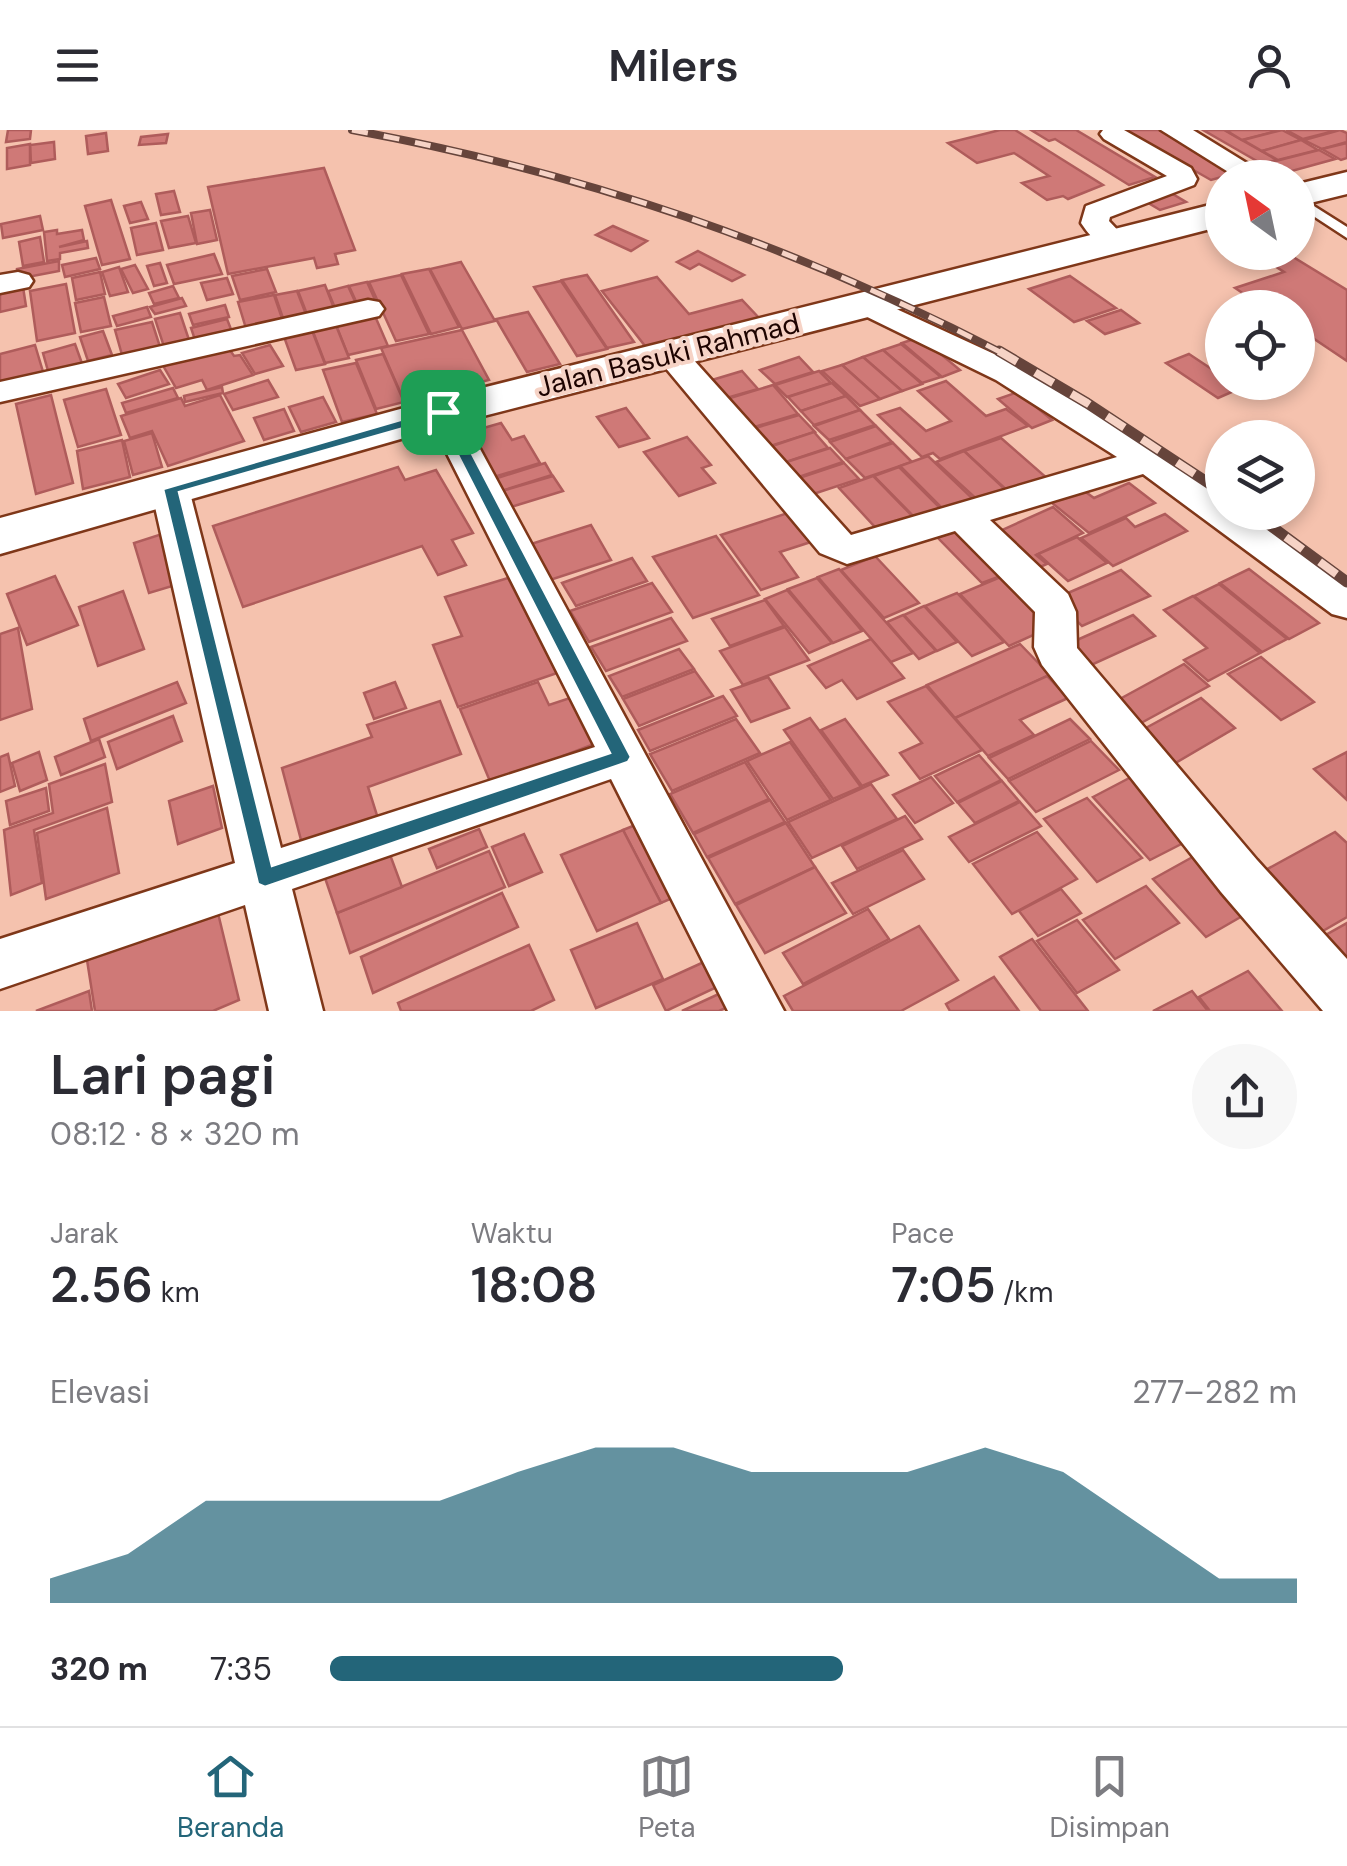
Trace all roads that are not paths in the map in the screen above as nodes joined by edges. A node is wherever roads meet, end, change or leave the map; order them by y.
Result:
1 (1174, 130) edge
2 (1113, 134) dead end
3 (1226, 160) edge
4 (1347, 183) edge
5 (1315, 193) edge
6 (1315, 210) edge
7 (1205, 218) edge
8 (1347, 234) edge
9 (1113, 241) junction
10 (866, 304) junction
11 (368, 309) dead end
12 (670, 354) junction
13 (0, 392) edge
14 (443, 412) junction
15 (1148, 460) junction
16 (170, 489) junction
17 (962, 516) junction
18 (0, 536) edge
19 (1347, 603) edge
20 (622, 757) junction
21 (265, 878) junction
22 (0, 964) edge
23 (1347, 998) edge
24 (296, 1011) edge
25 (757, 1011) edge

1 - 3 street
2 - 9 street
4 - 5 main road
6 - 8 lane
7 - 9 main road, Jalan Basuki Rahmad
9 - 10 main road, Jalan Basuki Rahmad
10 - 12 main road, Jalan Basuki Rahmad
10 - 15 street
11 - 13 street
12 - 14 main road, Jalan Basuki Rahmad
12 - 17 street
14 - 16 main road, Jalan Basuki Rahmad
14 - 20 street
15 - 17 street
15 - 19 street
16 - 18 main road, Jalan Basuki Rahmad
16 - 21 street
17 - 23 street
20 - 21 street
20 - 25 street
21 - 22 street
21 - 24 street

